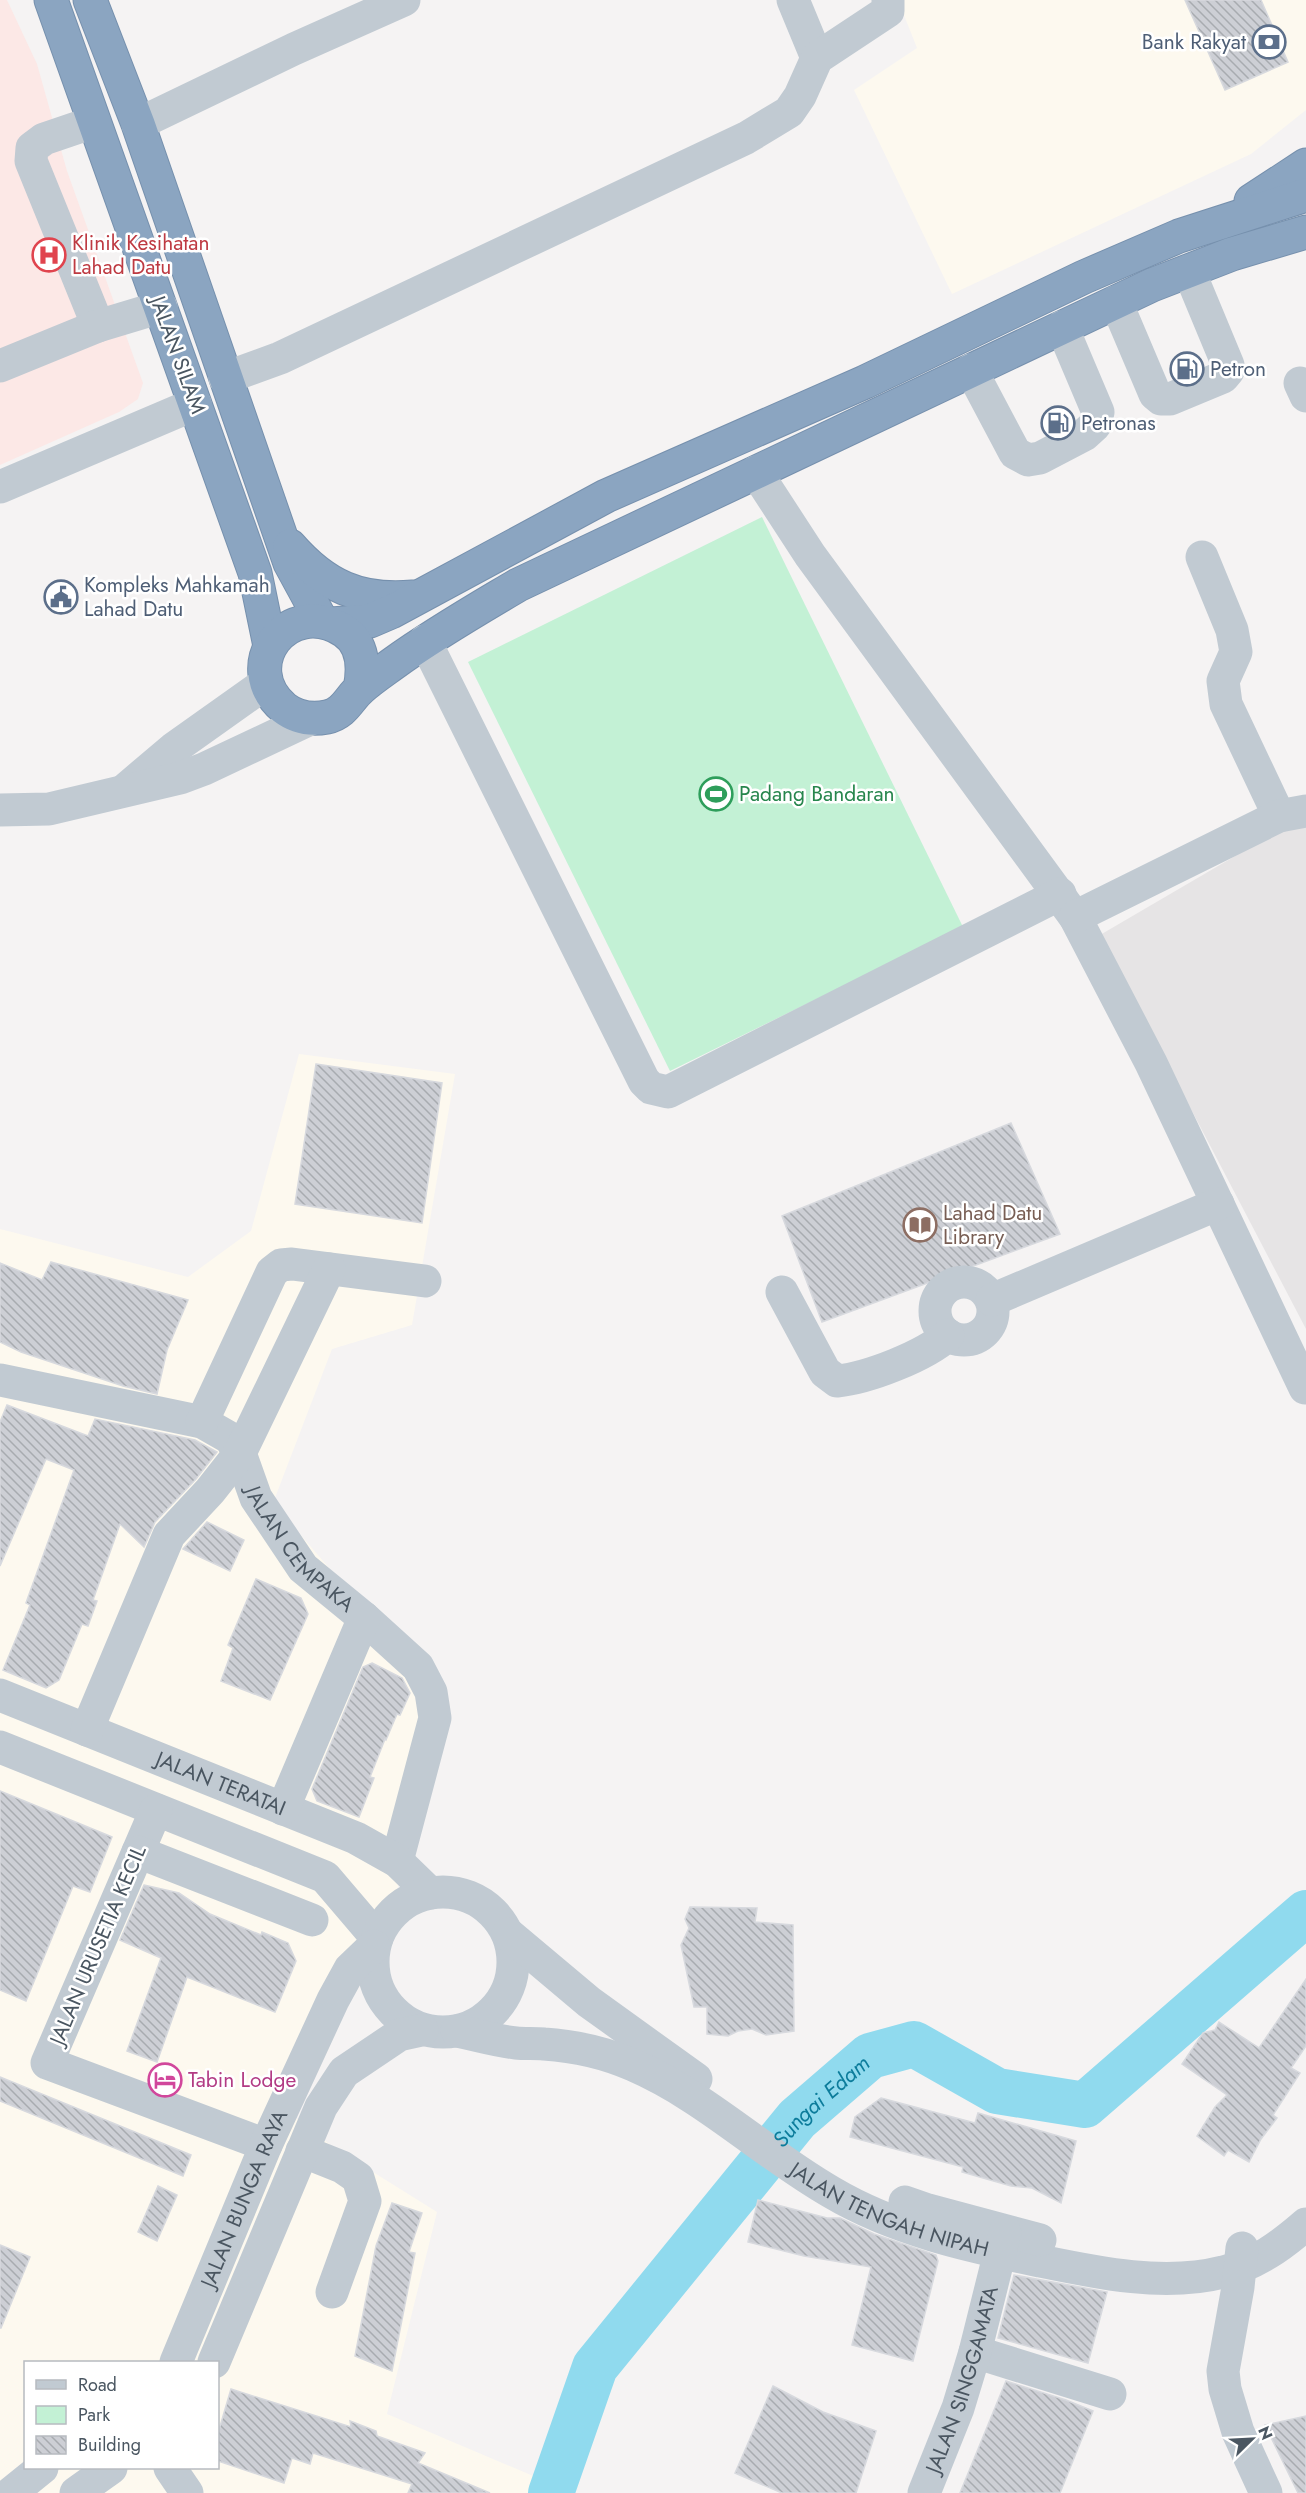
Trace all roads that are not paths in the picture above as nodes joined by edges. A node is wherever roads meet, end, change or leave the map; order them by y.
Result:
1 (51, 0) edge
2 (90, 0) edge
3 (404, 0) edge
4 (793, 0) edge
5 (888, 0) edge
6 (817, 58) junction
7 (94, 122) junction
8 (138, 124) junction
9 (1306, 165) edge
10 (1306, 195) edge
11 (1208, 226) junction
12 (1306, 232) edge
13 (1251, 248) junction
14 (1306, 257) edge
15 (1189, 271) junction
16 (1116, 302) junction
17 (160, 307) junction
18 (98, 326) junction
19 (1062, 327) junction
20 (0, 366) edge
21 (971, 370) junction
22 (225, 378) junction
23 (195, 404) junction
24 (756, 472) junction
25 (0, 487) edge
26 (278, 527) junction
27 (1202, 556) dead end
28 (422, 597) junction
29 (326, 622) junction
30 (425, 641) junction
31 (270, 646) junction
32 (266, 683) junction
33 (360, 689) junction
34 (310, 719) junction
35 (124, 791) junction
36 (0, 810) edge
37 (1293, 814) edge
38 (1067, 906) junction
39 (1218, 1204) junction
40 (329, 1269) junction
41 (424, 1281) dead end
42 (782, 1293) dead end
43 (992, 1300) junction
44 (948, 1335) junction
45 (0, 1380) edge
46 (1305, 1388) edge
47 (202, 1422) junction
48 (240, 1453) junction
49 (364, 1618) junction
50 (0, 1695) edge
51 (87, 1730) junction
52 (0, 1747) edge
53 (283, 1809) junction
54 (156, 1810) junction
55 (138, 1852) junction
56 (397, 1861) junction
57 (430, 1893) junction
58 (312, 1920) dead end
59 (508, 1934) junction
60 (375, 1942) junction
61 (422, 2030) junction
62 (457, 2031) junction
63 (44, 2071) dead end
64 (722, 2109) junction
65 (302, 2151) junction
66 (263, 2152) junction
67 (1306, 2201) edge
68 (1306, 2224) edge
69 (1002, 2241) junction
70 (1242, 2256) junction
71 (332, 2292) dead end
72 (975, 2352) junction
73 (176, 2361) edge
74 (214, 2361) edge
75 (1110, 2394) dead end
76 (39, 2469) edge
77 (110, 2469) edge
78 (171, 2469) edge
79 (0, 2477) edge
80 (11, 2493) edge
81 (76, 2493) edge
82 (187, 2493) edge
83 (924, 2493) edge
84 (1266, 2493) edge

1 - 7 highway, JALAN SILAM
2 - 8 highway, JALAN SILAM
3 - 8 street
4 - 6 street
5 - 6 street
6 - 22 street
7 - 17 highway, JALAN SILAM
7 - 18 street
8 - 22 highway, JALAN SILAM
9 - 11 highway
10 - 11 highway
11 - 28 highway
12 - 13 highway
13 - 14 highway
13 - 15 highway
15 - 16 highway
15 - 16 street
16 - 19 highway
17 - 18 street
17 - 23 highway, JALAN SILAM
18 - 20 street
19 - 21 highway
19 - 21 street
21 - 24 highway
22 - 26 highway, JALAN SILAM
23 - 25 street
23 - 31 highway, JALAN SILAM
24 - 30 highway
24 - 38 street
26 - 28 highway
26 - 29 highway, JALAN SILAM
27 - 37 street
28 - 29 highway
29 - 31 highway
29 - 33 highway
30 - 33 highway
30 - 38 street
31 - 32 highway
32 - 34 highway
32 - 35 street
33 - 34 highway
34 - 35 street
35 - 36 street
37 - 38 street
38 - 39 street
39 - 43 street
39 - 46 street
40 - 41 street
40 - 47 street
40 - 48 street
42 - 44 street
43 - 44 street
43 - 44 street
45 - 47 street, JALAN CEMPAKA
47 - 48 street, JALAN CEMPAKA
48 - 49 street, JALAN CEMPAKA
48 - 51 street
49 - 53 street
49 - 56 street, JALAN CEMPAKA
50 - 51 street, JALAN TERATAI
51 - 53 street, JALAN TERATAI
52 - 54 street
53 - 56 street, JALAN TERATAI
54 - 55 street, JALAN URUSETIA KECIL
54 - 60 street
55 - 58 street
55 - 66 street, JALAN URUSETIA KECIL
56 - 57 street, JALAN TERATAI
57 - 59 street
57 - 60 street
59 - 62 street
59 - 64 street, JALAN TENGAH NIPAH
60 - 61 street
60 - 66 street, JALAN BUNGA RAYA
61 - 62 street
61 - 65 street, JALAN BUNGA RAYA
62 - 64 street, JALAN TENGAH NIPAH
63 - 66 street, JALAN URUSETIA KECIL
64 - 69 street, JALAN TENGAH NIPAH
65 - 71 street
65 - 74 street, JALAN BUNGA RAYA
66 - 73 street, JALAN BUNGA RAYA
67 - 70 street, JALAN TENGAH NIPAH
68 - 70 street, JALAN TENGAH NIPAH
69 - 70 street, JALAN TENGAH NIPAH
69 - 72 street, JALAN SINGGAMATA
70 - 84 street
72 - 75 street
72 - 83 street, JALAN SINGGAMATA
76 - 79 street
76 - 80 street
77 - 81 street
78 - 82 street

